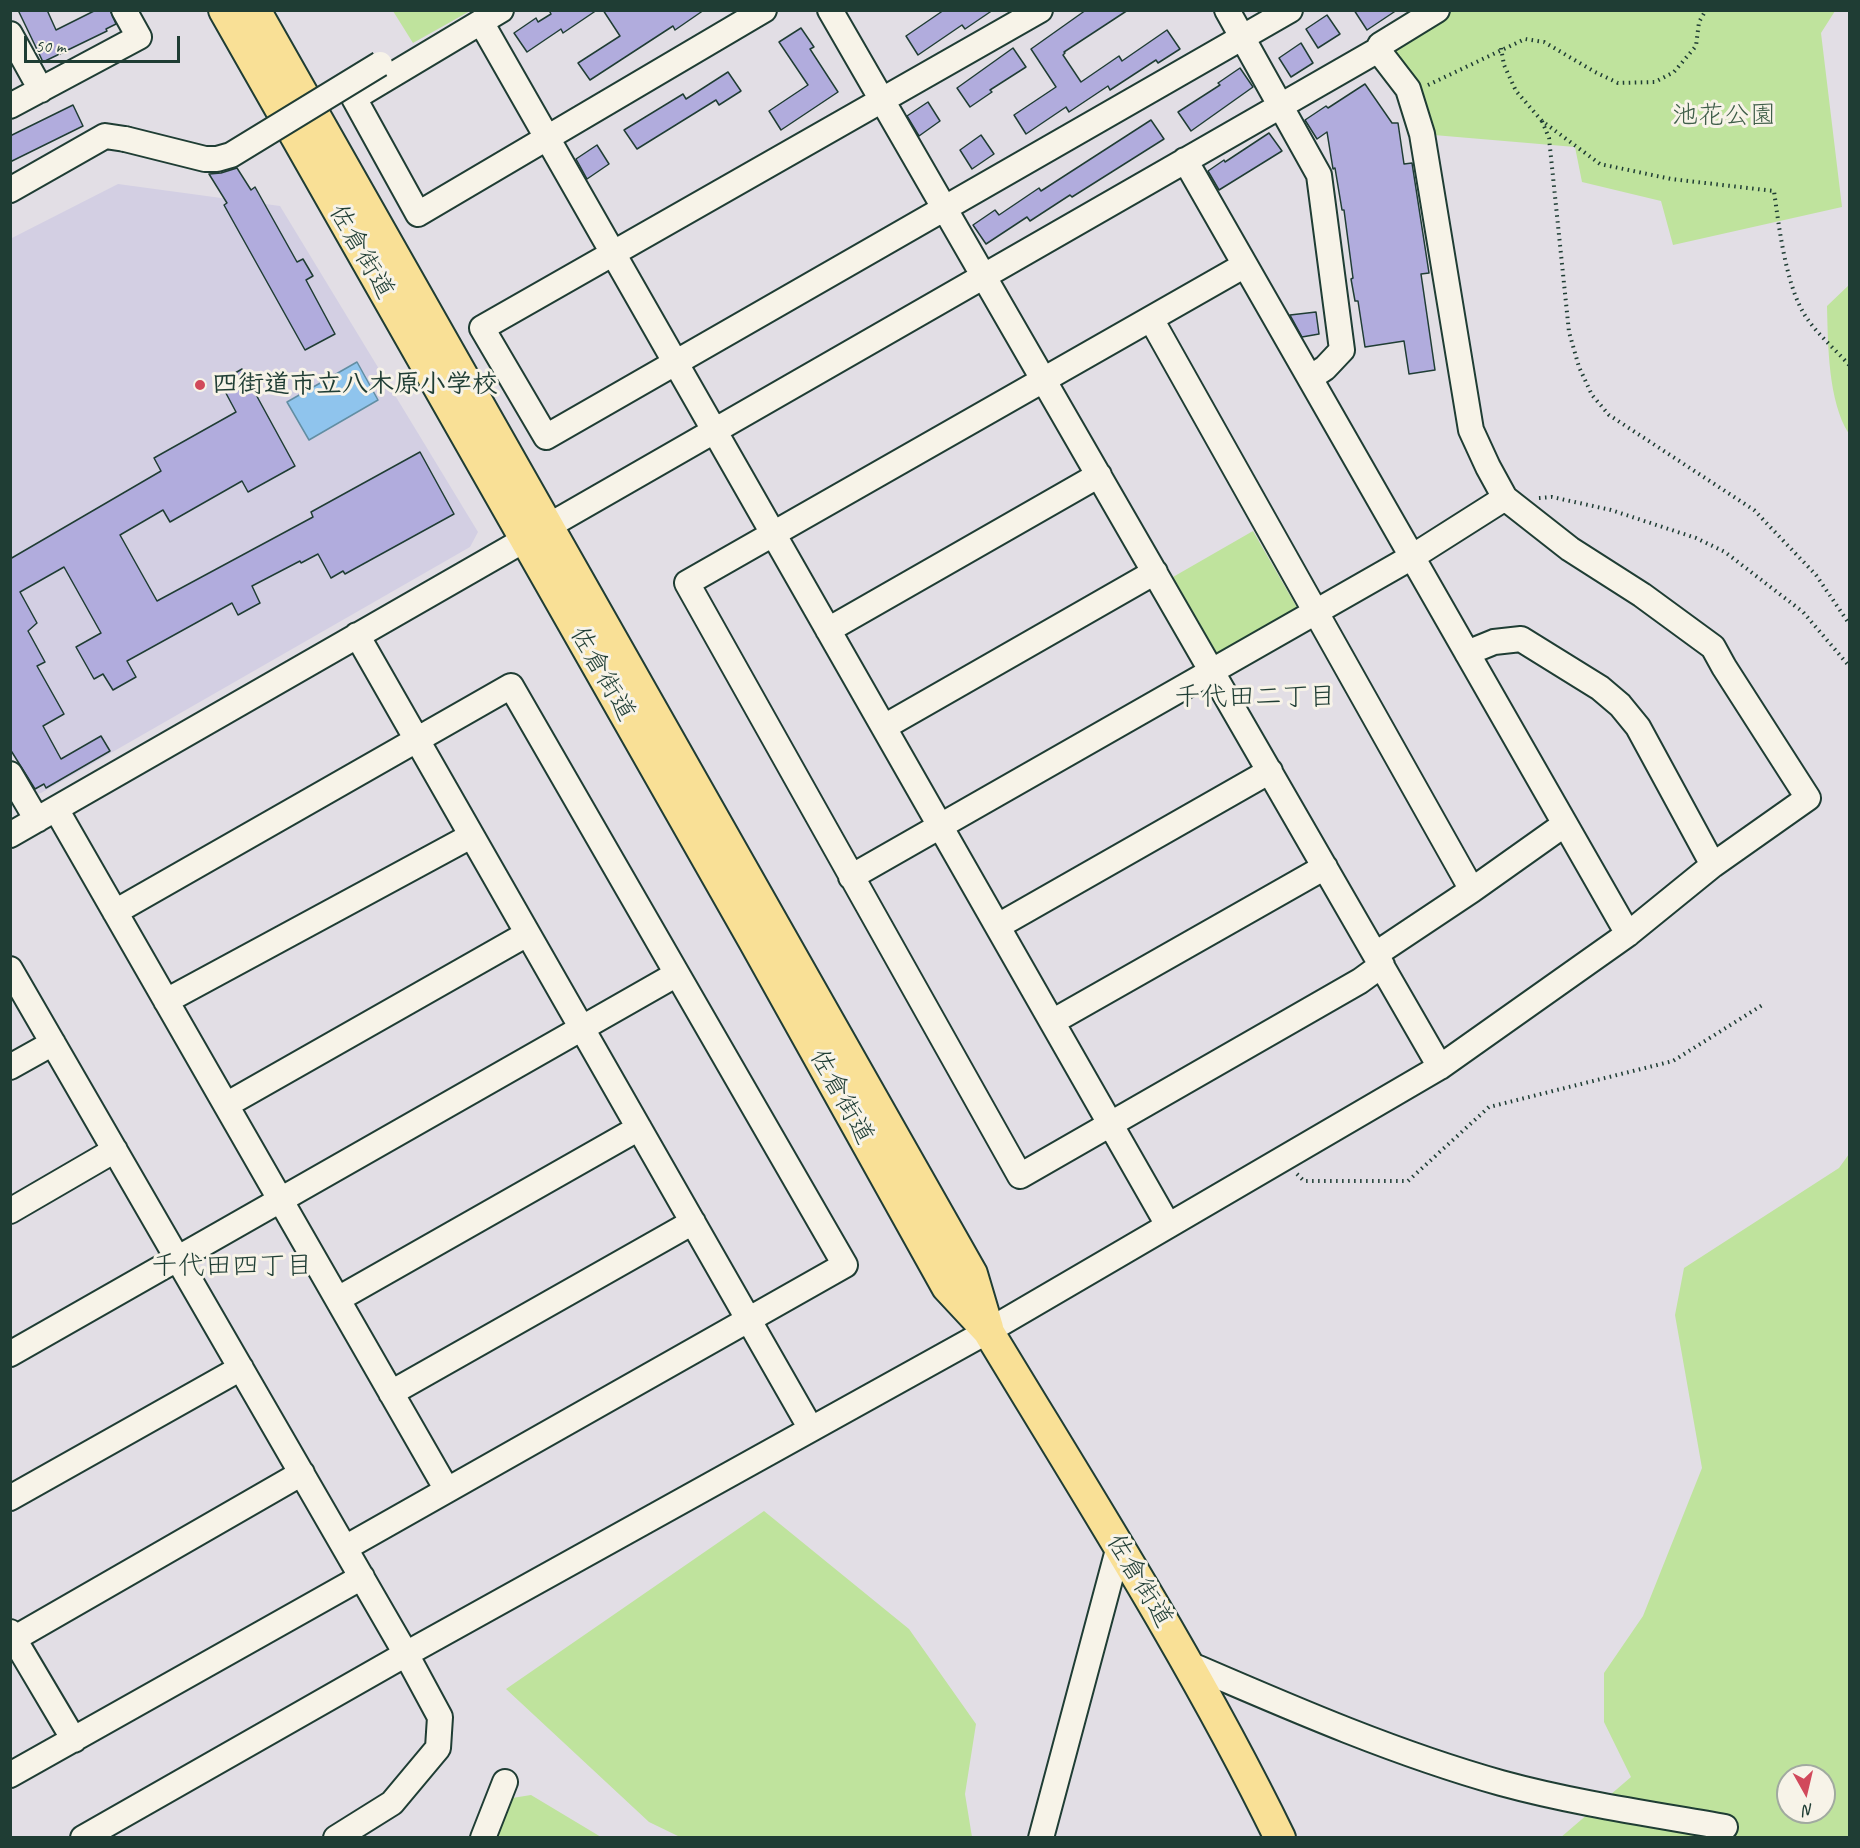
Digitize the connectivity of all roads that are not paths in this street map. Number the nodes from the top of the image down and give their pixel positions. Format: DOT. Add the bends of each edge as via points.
graph roads {
  1 [pos="124,10"];
  2 [pos="224,10"];
  3 [pos="255,10"];
  4 [pos="764,10"];
  5 [pos="830,10"];
  6 [pos="1040,10"];
  7 [pos="1227,10"];
  8 [pos="1290,10"];
  9 [pos="1437,10"];
  10 [pos="491,16"];
  11 [pos="10,34"];
  12 [pos="1242,38"];
  13 [pos="1378,50"];
  14 [pos="408,65"];
  15 [pos="41,90"];
  16 [pos="882,100"];
  17 [pos="1281,105"];
  18 [pos="10,106"];
  19 [pos="548,138"];
  20 [pos="1185,160"];
  21 [pos="10,190"];
  22 [pos="945,208"];
  23 [pos="613,253"];
  24 [pos="1245,265"];
  25 [pos="984,276"];
  26 [pos="1151,319"];
  27 [pos="676,363"];
  28 [pos="1310,378"];
  29 [pos="1044,380"];
  30 [pos="714,430"];
  31 [pos="1099,475"];
  32 [pos="1505,498"];
  33 [pos="536,532"];
  34 [pos="774,534"];
  35 [pos="1412,557"];
  36 [pos="1155,572"];
  37 [pos="1316,612"];
  38 [pos="828,630"];
  39 [pos="357,635"];
  40 [pos="1467,653"];
  41 [pos="1212,671"];
  42 [pos="884,727"];
  43 [pos="416,740"];
  44 [pos="1270,771"];
  45 [pos="10,774"];
  46 [pos="47,815"];
  47 [pos="1565,824"];
  48 [pos="940,826"];
  49 [pos="10,835"];
  50 [pos="471,836"];
  51 [pos="1713,866"];
  52 [pos="1325,867"];
  53 [pos="851,877"];
  54 [pos="1472,890"];
  55 [pos="115,912"];
  56 [pos="998,926"];
  57 [pos="527,934"];
  58 [pos="1628,934"];
  59 [pos="1379,959"];
  60 [pos="10,969"];
  61 [pos="677,974"];
  62 [pos="166,1001"];
  63 [pos="1052,1022"];
  64 [pos="582,1028"];
  65 [pos="53,1043"];
  66 [pos="10,1067"];
  67 [pos="1440,1067"];
  68 [pos="226,1105"];
  69 [pos="1111,1125"];
  70 [pos="639,1128"];
  71 [pos="115,1150"];
  72 [pos="280,1199"];
  73 [pos="10,1211"];
  74 [pos="693,1222"];
  75 [pos="1168,1225"];
  76 [pos="177,1258"];
  77 [pos="338,1299"];
  78 [pos="749,1319"];
  79 [pos="988,1331"];
  80 [pos="10,1354"];
  81 [pos="241,1368"];
  82 [pos="391,1393"];
  83 [pos="811,1428"];
  84 [pos="302,1473"];
  85 [pos="447,1490"];
  86 [pos="10,1498"];
  87 [pos="1119,1546"];
  88 [pos="345,1548"];
  89 [pos="362,1577"];
  90 [pos="12,1637"];
  91 [pos="406,1654"];
  92 [pos="1190,1665"];
  93 [pos="74,1740"];
  94 [pos="10,1775"];
  95 [pos="505,1782"];
  96 [pos="1725,1827"];
  97 [pos="83,1838"];
  98 [pos="336,1838"];
  99 [pos="483,1838"];
  100 [pos="1041,1838"];
  101 [pos="1280,1838"];
  1 -- 15 [label="street" via="139,37"];
  2 -- 33 [label="main road, 佐倉街道"];
  3 -- 33 [label="main road, 佐倉街道"];
  4 -- 19 [label="street"];
  5 -- 16 [label="street"];
  6 -- 16 [label="street"];
  7 -- 12 [label="street"];
  8 -- 12 [label="street"];
  9 -- 13 [label="street" via="1380,45"];
  10 -- 14 [label="street"];
  10 -- 19 [label="street"];
  11 -- 15 [label="street"];
  12 -- 17 [label="street"];
  12 -- 22 [label="street"];
  13 -- 17 [label="street"];
  13 -- 32 [label="street" via="1408,89 1422,134 1471,430"];
  14 -- 19 [label="street" via="354,98 418,214"];
  14 -- 21 [label="street, bridge" via="398,53 231,155 205,159 105,136"];
  15 -- 18 [label="street"];
  16 -- 22 [label="street"];
  16 -- 23 [label="street"];
  17 -- 20 [label="street"];
  17 -- 28 [label="street" via="1319,175 1342,350"];
  19 -- 23 [label="street"];
  20 -- 24 [label="street"];
  20 -- 25 [label="street"];
  22 -- 25 [label="street"];
  22 -- 27 [label="street"];
  23 -- 27 [label="street"];
  23 -- 27 [label="street" via="482,328 546,437"];
  24 -- 26 [label="street"];
  24 -- 28 [label="street"];
  25 -- 29 [label="street"];
  25 -- 30 [label="street"];
  26 -- 29 [label="street"];
  26 -- 37 [label="street"];
  27 -- 30 [label="street"];
  28 -- 35 [label="street"];
  29 -- 31 [label="street"];
  29 -- 34 [label="street"];
  30 -- 33 [label="street"];
  30 -- 34 [label="street"];
  31 -- 36 [label="street"];
  31 -- 38 [label="street"];
  32 -- 35 [label="street"];
  32 -- 51 [label="street" via="1570,549 1713,647 1808,798"];
  33 -- 39 [label="street"];
  33 -- 79 [label="main road, 佐倉街道" via="972,1274"];
  34 -- 38 [label="street"];
  34 -- 53 [label="street" via="687,583"];
  35 -- 37 [label="street"];
  35 -- 40 [label="street"];
  36 -- 41 [label="street"];
  36 -- 42 [label="street"];
  37 -- 41 [label="street"];
  37 -- 54 [label="street"];
  38 -- 42 [label="street"];
  39 -- 43 [label="street"];
  39 -- 46 [label="street"];
  40 -- 47 [label="street"];
  40 -- 51 [label="street" via="1494,642 1521,639 1600,688 1620,705 1638,727"];
  41 -- 44 [label="street"];
  41 -- 48 [label="street"];
  42 -- 48 [label="street"];
  43 -- 50 [label="street"];
  43 -- 55 [label="street"];
  43 -- 61 [label="street" via="510,686"];
  44 -- 52 [label="street"];
  44 -- 56 [label="street"];
  45 -- 46 [label="street"];
  46 -- 49 [label="street"];
  46 -- 55 [label="street"];
  47 -- 54 [label="street"];
  47 -- 58 [label="street"];
  48 -- 53 [label="street"];
  48 -- 56 [label="street"];
  50 -- 57 [label="street"];
  50 -- 62 [label="street"];
  51 -- 58 [label="street"];
  52 -- 59 [label="street"];
  52 -- 63 [label="street"];
  53 -- 69 [label="street" via="1020,1176"];
  54 -- 59 [label="street"];
  55 -- 62 [label="street"];
  56 -- 63 [label="street"];
  57 -- 64 [label="street"];
  57 -- 68 [label="street"];
  58 -- 67 [label="street"];
  59 -- 67 [label="street"];
  59 -- 69 [label="street" via="1360,981"];
  60 -- 65 [label="street"];
  61 -- 64 [label="street"];
  61 -- 78 [label="street" via="845,1265"];
  62 -- 68 [label="street"];
  63 -- 69 [label="street"];
  64 -- 70 [label="street"];
  64 -- 72 [label="street"];
  65 -- 66 [label="street"];
  65 -- 71 [label="street"];
  67 -- 75 [label="street"];
  68 -- 72 [label="street"];
  69 -- 75 [label="street"];
  70 -- 74 [label="street"];
  70 -- 77 [label="street"];
  71 -- 73 [label="street"];
  71 -- 76 [label="street"];
  72 -- 76 [label="street"];
  72 -- 77 [label="street"];
  74 -- 78 [label="street"];
  74 -- 82 [label="street"];
  75 -- 79 [label="street"];
  76 -- 80 [label="street"];
  76 -- 81 [label="street"];
  77 -- 82 [label="street"];
  78 -- 83 [label="street"];
  78 -- 85 [label="street"];
  79 -- 83 [label="street"];
  79 -- 87 [label="main road, 佐倉街道"];
  81 -- 84 [label="street"];
  81 -- 86 [label="street"];
  82 -- 85 [label="street"];
  83 -- 91 [label="street"];
  84 -- 88 [label="street"];
  84 -- 90 [label="street"];
  85 -- 88 [label="street"];
  87 -- 92 [label="main road, 佐倉街道"];
  87 -- 100 [label="street"];
  88 -- 89 [label="street"];
  89 -- 91 [label="street"];
  89 -- 93 [label="street"];
  90 -- 93 [label="street"];
  91 -- 97 [label="street"];
  91 -- 98 [label="street" via="440,1717 438,1748 392,1803"];
  92 -- 96 [label="street" via="1323,1722 1502,1784"];
  92 -- 101 [label="main road, 佐倉街道"];
  93 -- 94 [label="street"];
  95 -- 99 [label="street"];
}
